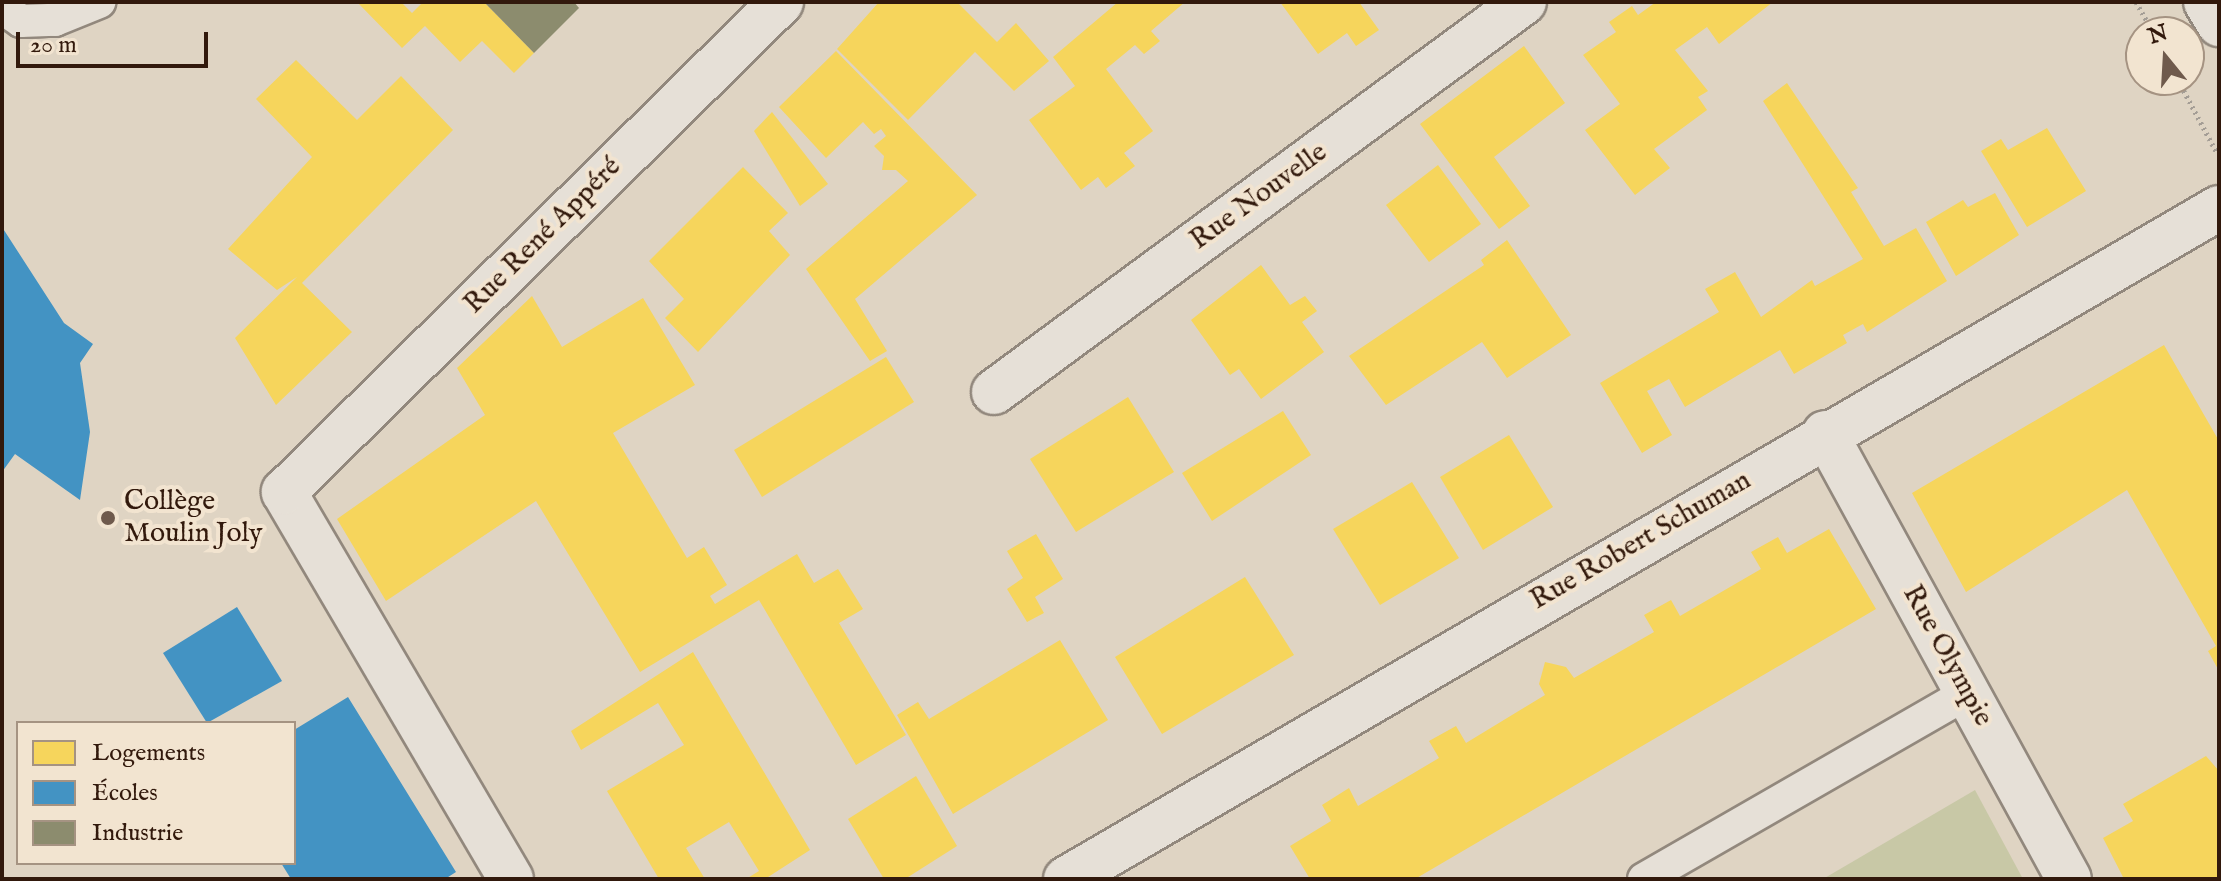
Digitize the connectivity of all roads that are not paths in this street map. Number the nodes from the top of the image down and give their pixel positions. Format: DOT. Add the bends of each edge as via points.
graph roads {
  1 [pos="99,2"];
  2 [pos="781,2"];
  3 [pos="1524,2"];
  4 [pos="2206,2"];
  5 [pos="2,8"];
  6 [pos="2219,24"];
  7 [pos="2219,208"];
  8 [pos="994,392"];
  9 [pos="1825,433"];
  10 [pos="1967,693"];
  11 [pos="1085,875"];
  12 [pos="511,879"];
  13 [pos="1644,879"];
  14 [pos="2069,879"];
  1 -- 5 [label="lane" via="55,20 21,21"];
  2 -- 12 [label="street, Rue René Appéré" via="284,492"];
  3 -- 8 [label="street, Rue Nouvelle"];
  4 -- 6 [label="street"];
  7 -- 9 [label="street, Rue Robert Schuman"];
  9 -- 10 [label="street, Rue Olympie"];
  9 -- 11 [label="street, Rue Robert Schuman"];
  10 -- 13 [label="lane"];
  10 -- 14 [label="street, Rue Olympie"];
}
